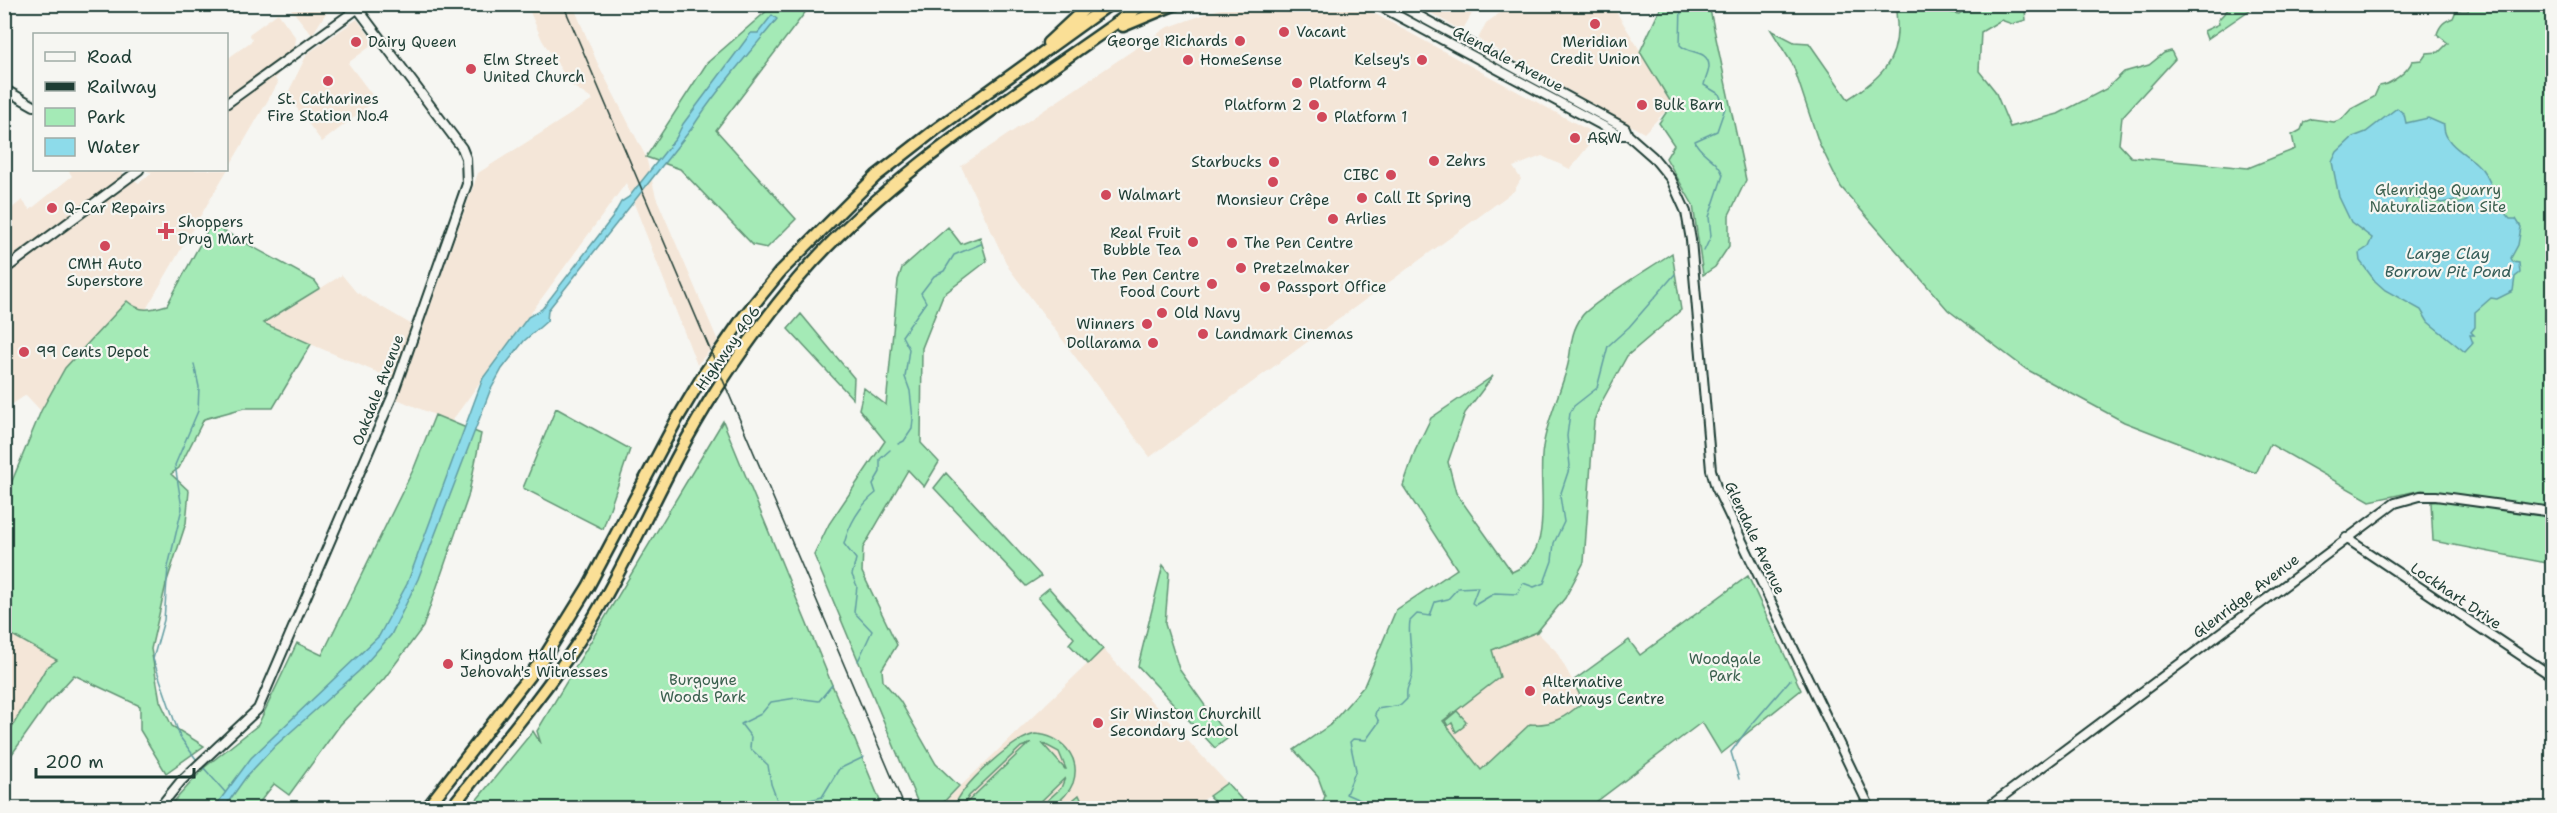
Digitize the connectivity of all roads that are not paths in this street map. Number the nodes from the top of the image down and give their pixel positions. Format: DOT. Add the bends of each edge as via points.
graph roads {
  1 [pos="1090,4"];
  2 [pos="1110,4"];
  3 [pos="1143,4"];
  4 [pos="1176,4"];
  5 [pos="1376,4"];
  6 [pos="1397,4"];
  7 [pos="361,7"];
  8 [pos="1465,41"];
  9 [pos="1458,49"];
  10 [pos="1029,63"];
  11 [pos="1044,75"];
  12 [pos="4,89"];
  13 [pos="228,104"];
  14 [pos="33,105"];
  15 [pos="1628,135"];
  16 [pos="135,171"];
  17 [pos="4,270"];
  18 [pos="2553,512"];
  19 [pos="2346,538"];
  20 [pos="2553,676"];
  21 [pos="159,808"];
  22 [pos="427,808"];
  23 [pos="451,808"];
  24 [pos="1870,808"];
  25 [pos="1987,808"];
  1 -- 10 [label="highway"];
  2 -- 10 [label="highway, Highway 406"];
  3 -- 11 [label="highway, Highway 406"];
  4 -- 11 [label="highway" via="1130,21"];
  5 -- 9 [label="main road, Glendale Avenue"];
  6 -- 8 [label="main road, Glendale Avenue"];
  7 -- 13 [label="main road"];
  7 -- 21 [label="main road, Oakdale Avenue" via="462,148 467,184 392,397 258,709 189,773"];
  8 -- 9 [label="main road"];
  8 -- 15 [label="main road, Glendale Avenue" via="1590,107 1625,128"];
  9 -- 15 [label="main road, Glendale Avenue" via="1620,135"];
  10 -- 22 [label="highway, Highway 406" via="876,176 780,272 742,320 676,420 588,587 547,653"];
  11 -- 23 [label="highway, Highway 406" via="925,161 825,249 758,329 706,406 579,640"];
  12 -- 14 [label="main road"];
  15 -- 24 [label="main road, Glendale Avenue" via="1671,179 1686,212 1711,470 1716,487"];
  16 -- 17 [label="main road"];
  18 -- 19 [label="main road, Glenridge Avenue" via="2420,496 2396,503"];
  19 -- 20 [label="main road, Lockhart Drive"];
  19 -- 25 [label="main road, Glenridge Avenue"];
}
